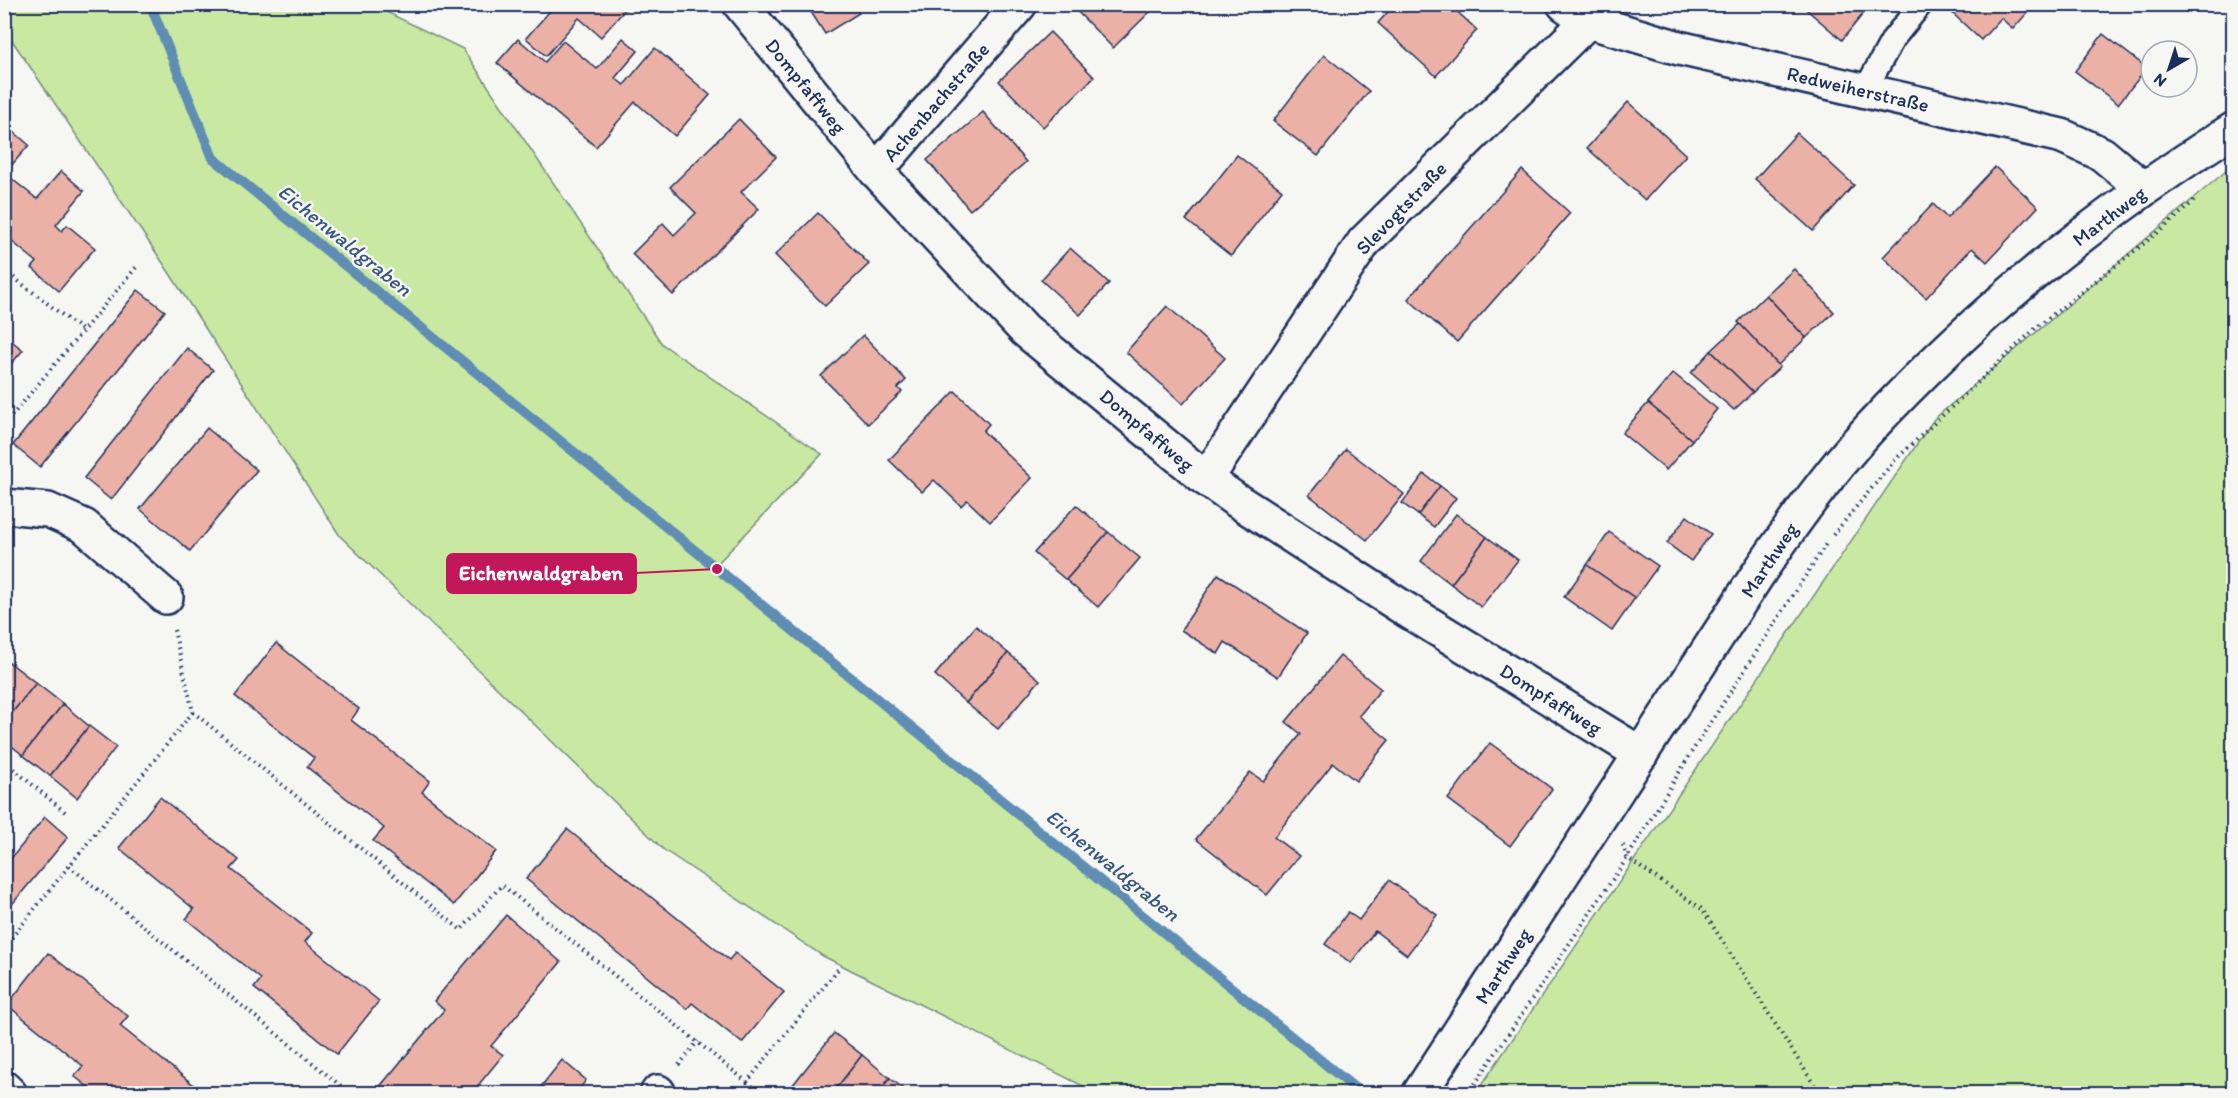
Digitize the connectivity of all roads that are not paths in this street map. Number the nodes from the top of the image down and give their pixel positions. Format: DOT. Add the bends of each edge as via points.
graph roads {
  1 [pos="740,4"];
  2 [pos="1020,4"];
  3 [pos="1921,4"];
  4 [pos="1576,13"];
  5 [pos="1865,90"];
  6 [pos="2234,129"];
  7 [pos="876,171"];
  8 [pos="2144,189"];
  9 [pos="1206,479"];
  10 [pos="4,506"];
  11 [pos="166,597"];
  12 [pos="1641,754"];
  13 [pos="4,1088"];
  14 [pos="10,1094"];
  15 [pos="1419,1094"];
  1 -- 7 [label="street, Dompfaffweg"];
  2 -- 7 [label="street, Achenbachstraße"];
  3 -- 5 [label="lane" via="1893,39"];
  4 -- 5 [label="street, Redweiherstraße" via="1679,48"];
  4 -- 9 [label="street, Slevogtstraße" via="1364,242"];
  5 -- 8 [label="street, Redweiherstraße" via="2062,136 2102,154"];
  6 -- 8 [label="street, Marthweg"];
  7 -- 9 [label="street, Dompfaffweg" via="1025,330"];
  8 -- 12 [label="street, Marthweg" via="2004,299 1869,430 1781,540"];
  9 -- 12 [label="street, Dompfaffweg" via="1405,609"];
  10 -- 11 [label="street" via="48,510 84,526"];
  12 -- 15 [label="street, Marthweg"];
  13 -- 14 [label="street"];
}
